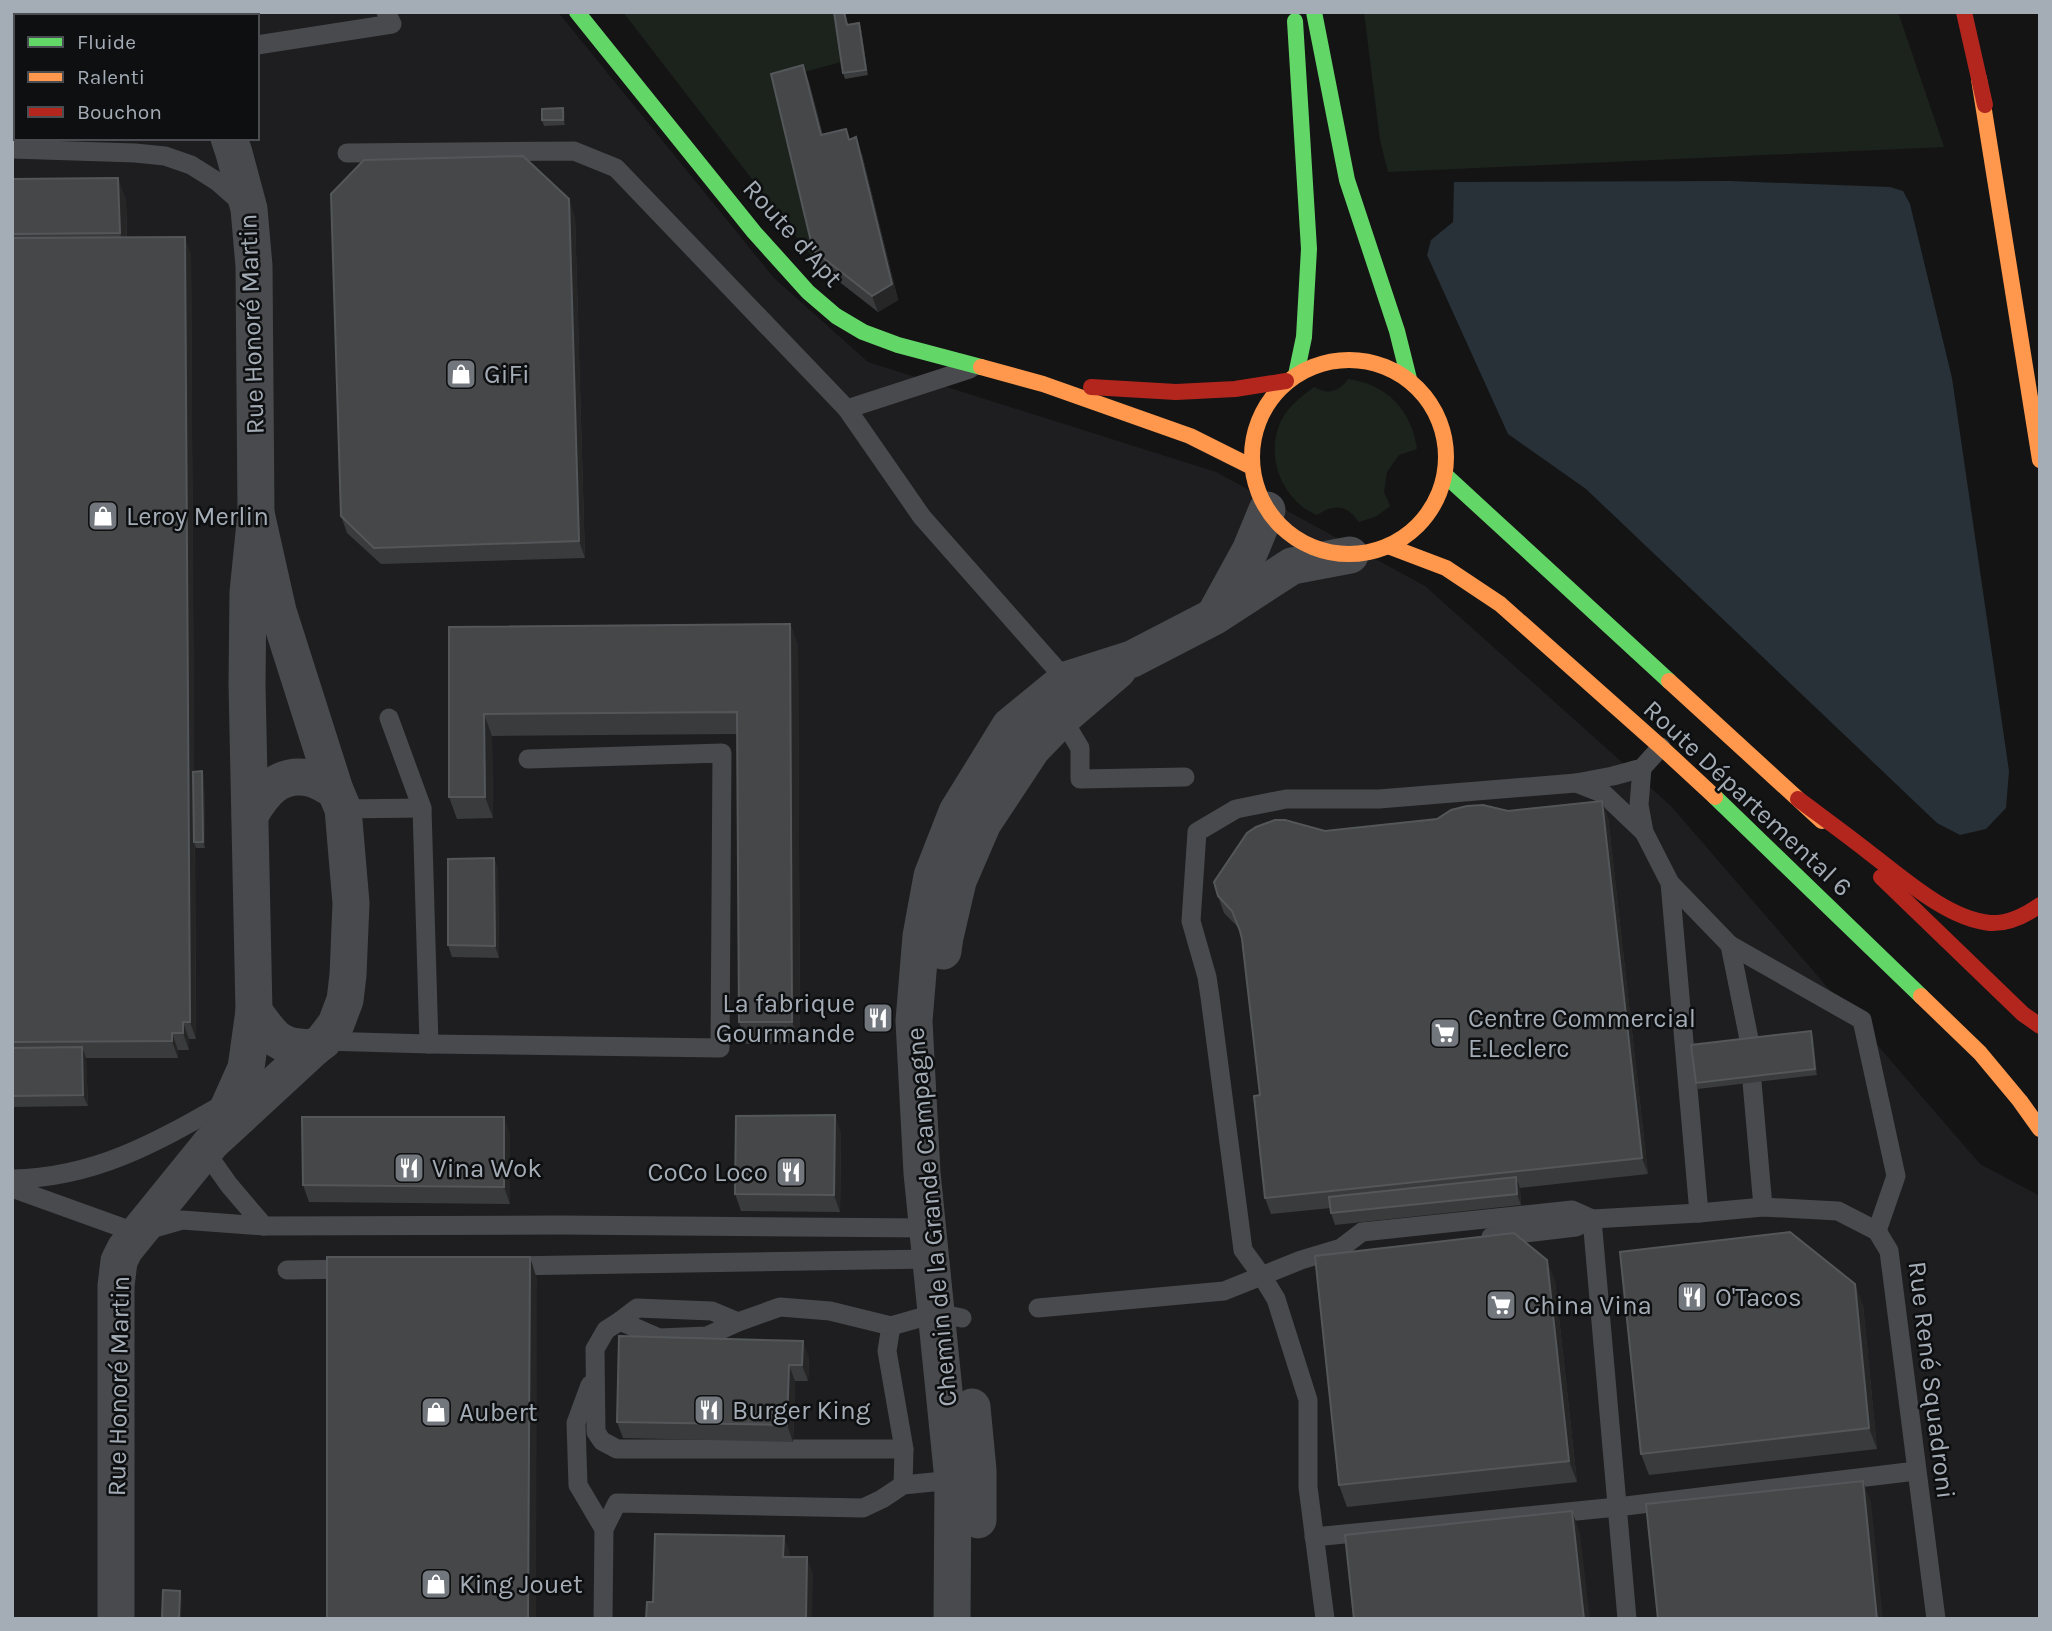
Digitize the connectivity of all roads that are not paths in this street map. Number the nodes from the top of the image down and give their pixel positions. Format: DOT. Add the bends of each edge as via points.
graph roads {
  1 [pos="386,12"];
  2 [pos="577,12"];
  3 [pos="1295,12"];
  4 [pos="1314,12"];
  5 [pos="1964,12"];
  6 [pos="259,45"];
  7 [pos="1979,79"];
  8 [pos="230,140"];
  9 [pos="12,149"];
  10 [pos="347,153"];
  11 [pos="249,209"];
  12 [pos="2031,303"];
  13 [pos="978,367"];
  14 [pos="1291,378"];
  15 [pos="1409,379"];
  16 [pos="1043,384"];
  17 [pos="848,409"];
  18 [pos="2040,460"];
  19 [pos="1252,467"];
  20 [pos="1445,475"];
  21 [pos="1267,510"];
  22 [pos="256,513"];
  23 [pos="1388,546"];
  24 [pos="1350,555"];
  25 [pos="1215,616"];
  26 [pos="1132,659"];
  27 [pos="1066,680"];
  28 [pos="389,718"];
  29 [pos="1062,718"];
  30 [pos="1661,747"];
  31 [pos="528,759"];
  32 [pos="1642,768"];
  33 [pos="1185,777"];
  34 [pos="1576,783"];
  35 [pos="339,799"];
  36 [pos="1798,799"];
  37 [pos="422,807"];
  38 [pos="250,816"];
  39 [pos="1644,832"];
  40 [pos="1670,883"];
  41 [pos="2040,905"];
  42 [pos="1730,945"];
  43 [pos="254,1011"];
  44 [pos="2040,1026"];
  45 [pos="319,1044"];
  46 [pos="429,1044"];
  47 [pos="1749,1044"];
  48 [pos="1752,1082"];
  49 [pos="233,1098"];
  50 [pos="2040,1129"];
  51 [pos="208,1147"];
  52 [pos="12,1180"];
  53 [pos="12,1188"];
  54 [pos="1763,1207"];
  55 [pos="1699,1213"];
  56 [pos="1592,1219"];
  57 [pos="264,1226"];
  58 [pos="1877,1231"];
  59 [pos="1469,1240"];
  60 [pos="930,1243"];
  61 [pos="1340,1248"];
  62 [pos="117,1251"];
  63 [pos="1362,1252"];
  64 [pos="492,1266"];
  65 [pos="369,1269"];
  66 [pos="287,1270"];
  67 [pos="1262,1276"];
  68 [pos="1038,1308"];
  69 [pos="949,1316"];
  70 [pos="620,1321"];
  71 [pos="738,1322"];
  72 [pos="891,1326"];
  73 [pos="594,1374"];
  74 [pos="904,1449"];
  75 [pos="1916,1471"];
  76 [pos="953,1480"];
  77 [pos="903,1485"];
  78 [pos="1618,1507"];
  79 [pos="604,1529"];
  80 [pos="1314,1537"];
  81 [pos="116,1619"];
  82 [pos="603,1619"];
  83 [pos="953,1619"];
  84 [pos="978,1619"];
  85 [pos="1325,1619"];
  86 [pos="1627,1619"];
  87 [pos="1936,1619"];
  1 -- 6 [label="lane" via="392,24"];
  2 -- 13 [label="main road, Route d'Apt" via="808,292 863,332"];
  3 -- 14 [label="main road" via="1309,249 1304,337"];
  4 -- 15 [label="main road" via="1347,180"];
  5 -- 7 [label="main road"];
  7 -- 12 [label="main road"];
  7 -- 18 [label="main road"];
  8 -- 11 [label="street, Rue Honoré Martin"];
  9 -- 11 [label="lane" via="165,156 209,176"];
  10 -- 17 [label="lane" via="574,151 616,168"];
  11 -- 22 [label="street, Rue Honoré Martin" via="254,266"];
  13 -- 16 [label="main road, Route d'Apt"];
  13 -- 17 [label="lane"];
  14 -- 15 [label="main road" via="1323,362 1353,358 1382,364"];
  14 -- 16 [label="main road, Route d'Apt" via="1235,389 1176,392"];
  14 -- 19 [label="main road" via="1266,406 1254,435"];
  15 -- 20 [label="main road" via="1428,398 1441,422"];
  16 -- 19 [label="main road, Route d'Apt" via="1190,436"];
  17 -- 27 [label="lane" via="922,517"];
  19 -- 21 [label="main road"];
  20 -- 23 [label="main road" via="1435,504 1422,521"];
  20 -- 36 [label="main road, Route Départemental 6"];
  21 -- 24 [label="main road" via="1289,534 1318,549"];
  21 -- 25 [label="street"];
  22 -- 35 [label="street, Rue Honoré Martin" via="278,611"];
  22 -- 38 [label="street, Rue Honoré Martin" via="248,592"];
  23 -- 24 [label="main road"];
  23 -- 30 [label="main road, Route Départemental 6" via="1446,568 1500,604"];
  24 -- 25 [label="street, Chemin de la Grande Campagne" via="1292,566"];
  25 -- 26 [label="street, Chemin de la Grande Campagne"];
  26 -- 27 [label="street, Chemin de la Grande Campagne"];
  26 -- 29 [label="street, Chemin de la Grande Campagne"];
  27 -- 60 [label="street, Chemin de la Grande Campagne" via="1010,726 957,812 932,876 921,936 914,1021"];
  28 -- 37 [label="lane"];
  29 -- 33 [label="lane" via="1080,748 1080,779"];
  29 -- 69 [label="street, Chemin de la Grande Campagne" via="1032,749 983,823 958,881 945,937 937,1018"];
  30 -- 32 [label="lane"];
  30 -- 50 [label="main road, Route Départemental 6" via="1980,1053"];
  31 -- 46 [label="lane" via="722,752 720,1048"];
  32 -- 34 [label="lane"];
  32 -- 39 [label="lane" via="1639,805"];
  34 -- 39 [label="lane" via="1604,794"];
  34 -- 67 [label="lane" via="1379,799 1286,799 1236,809 1197,832 1191,921 1206,977 1243,1250"];
  35 -- 37 [label="lane"];
  35 -- 38 [label="street" via="309,778 290,778 262,794"];
  35 -- 45 [label="street, Rue Honoré Martin" via="351,903 348,975 336,1024"];
  36 -- 41 [label="main road" via="1927,895 1966,917 1990,923 2011,921"];
  36 -- 44 [label="main road, Route Départemental 6"];
  37 -- 46 [label="lane"];
  38 -- 43 [label="street, Rue Honoré Martin"];
  39 -- 40 [label="lane"];
  40 -- 42 [label="lane"];
  40 -- 55 [label="lane"];
  42 -- 47 [label="lane"];
  42 -- 58 [label="lane" via="1862,1020 1896,1177"];
  43 -- 45 [label="street" via="271,1036 285,1044 299,1048"];
  43 -- 49 [label="street, Rue Honoré Martin" via="246,1068"];
  45 -- 46 [label="lane"];
  45 -- 51 [label="street, Rue Honoré Martin"];
  48 -- 54 [label="lane"];
  49 -- 51 [label="street, Rue Honoré Martin"];
  49 -- 52 [label="lane" via="120,1158 61,1176"];
  51 -- 57 [label="lane" via="229,1185"];
  51 -- 62 [label="street, Rue Honoré Martin"];
  53 -- 62 [label="lane"];
  54 -- 55 [label="lane"];
  54 -- 58 [label="lane" via="1838,1211"];
  55 -- 56 [label="lane"];
  56 -- 59 [label="lane" via="1576,1227"];
  56 -- 61 [label="lane" via="1572,1210 1362,1232"];
  56 -- 78 [label="lane"];
  57 -- 60 [label="lane" via="560,1225"];
  57 -- 62 [label="lane" via="182,1220"];
  58 -- 75 [label="lane, Rue René Squadroni" via="1889,1251"];
  60 -- 64 [label="lane"];
  60 -- 69 [label="street, Chemin de la Grande Campagne"];
  61 -- 63 [label="lane"];
  61 -- 67 [label="lane"];
  62 -- 81 [label="street, Rue Honoré Martin"];
  65 -- 66 [label="lane"];
  67 -- 68 [label="lane" via="1224,1291"];
  67 -- 80 [label="lane" via="1276,1299 1308,1400 1308,1487"];
  69 -- 72 [label="lane"];
  69 -- 76 [label="street, Chemin de la Grande Campagne"];
  69 -- 84 [label="street, Chemin de la Grande Campagne" via="978,1470"];
  70 -- 71 [label="lane" via="659,1338 707,1336"];
  70 -- 71 [label="lane" via="637,1308 712,1311"];
  70 -- 73 [label="lane" via="606,1330 594,1349"];
  71 -- 72 [label="lane" via="780,1307 830,1311"];
  72 -- 74 [label="lane" via="887,1351"];
  73 -- 74 [label="lane" via="596,1432 602,1441 617,1448"];
  73 -- 79 [label="lane" via="576,1423 578,1485"];
  74 -- 77 [label="lane"];
  75 -- 78 [label="lane"];
  75 -- 87 [label="lane, Rue René Squadroni"];
  76 -- 77 [label="lane"];
  76 -- 83 [label="street, Chemin de la Grande Campagne"];
  77 -- 79 [label="lane" via="863,1508 617,1503"];
  78 -- 80 [label="lane"];
  78 -- 86 [label="lane"];
  79 -- 82 [label="lane"];
  80 -- 85 [label="lane"];
}
